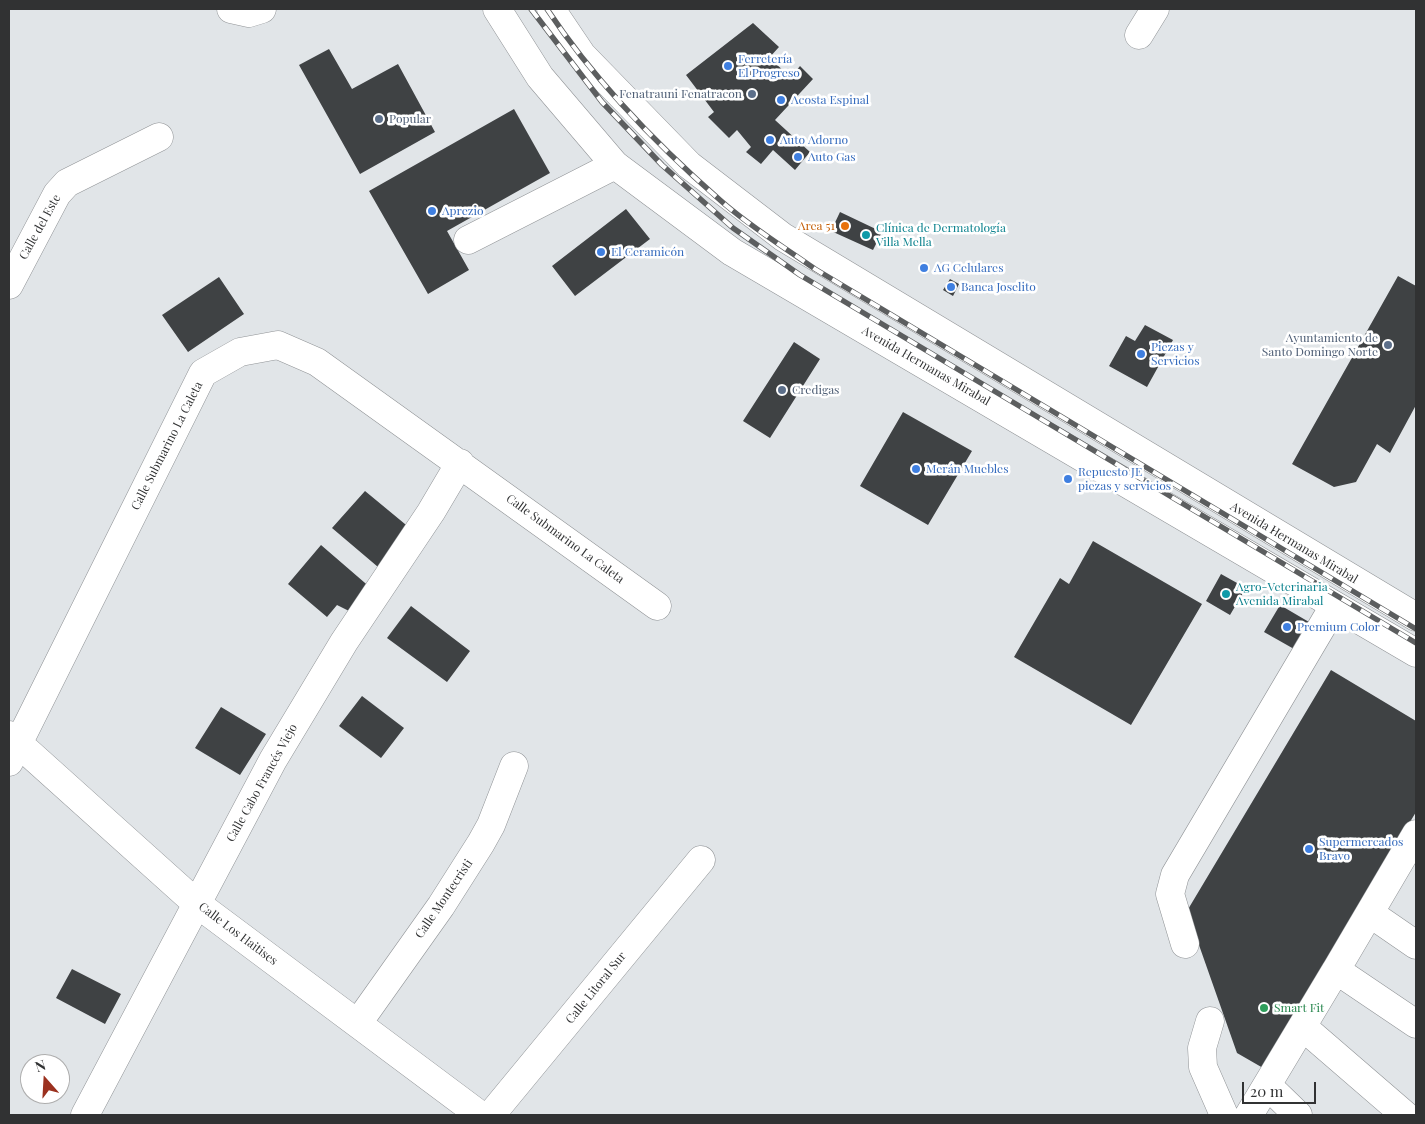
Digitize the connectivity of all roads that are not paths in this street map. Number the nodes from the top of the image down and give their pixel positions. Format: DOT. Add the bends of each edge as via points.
graph roads {
  1 [pos="230,9"];
  2 [pos="262,9"];
  3 [pos="497,9"];
  4 [pos="551,9"];
  5 [pos="1155,9"];
  6 [pos="1140,35"];
  7 [pos="159,137"];
  8 [pos="615,164"];
  9 [pos="468,240"];
  10 [pos="9,285"];
  11 [pos="460,463"];
  12 [pos="657,606"];
  13 [pos="1334,606"];
  14 [pos="1416,617"];
  15 [pos="1416,653"];
  16 [pos="12,746"];
  17 [pos="514,766"];
  18 [pos="1416,834"];
  19 [pos="701,860"];
  20 [pos="196,903"];
  21 [pos="1371,914"];
  22 [pos="1185,944"];
  23 [pos="1416,945"];
  24 [pos="1336,970"];
  25 [pos="1210,1021"];
  26 [pos="358,1024"];
  27 [pos="1416,1024"];
  28 [pos="1303,1027"];
  29 [pos="1268,1086"];
  30 [pos="86,1115"];
  31 [pos="480,1115"];
  32 [pos="491,1115"];
  33 [pos="1224,1115"];
  34 [pos="1249,1115"];
  35 [pos="1298,1115"];
  36 [pos="1405,1115"];
  1 -- 2 [label="street" via="249,13"];
  3 -- 8 [label="street, Avenida Hermanas Mirabal" via="540,77"];
  4 -- 14 [label="street, Avenida Hermanas Mirabal" via="582,55 689,165 783,237"];
  5 -- 6 [label="street"];
  7 -- 10 [label="street, Calle del Este" via="67,183 57,194"];
  8 -- 9 [label="street"];
  8 -- 13 [label="street, Avenida Hermanas Mirabal" via="732,252"];
  11 -- 12 [label="street, Calle Submarino La Caleta"];
  11 -- 16 [label="street, Calle Submarino La Caleta" via="317,362 278,345 240,352 203,373"];
  11 -- 20 [label="street, Calle Cabo Francés Viejo" via="278,751"];
  13 -- 15 [label="street, Avenida Hermanas Mirabal"];
  13 -- 22 [label="street" via="1175,875 1170,894"];
  16 -- 20 [label="street, Calle Los Haitises"];
  17 -- 26 [label="street, Calle Montecristi" via="481,843"];
  18 -- 21 [label="street"];
  19 -- 32 [label="street, Calle Litoral Sur"];
  20 -- 26 [label="street, Calle Los Haitises"];
  20 -- 30 [label="street, Calle Cabo Francés Viejo"];
  21 -- 23 [label="street"];
  21 -- 24 [label="street"];
  24 -- 27 [label="street"];
  24 -- 28 [label="street"];
  25 -- 33 [label="street" via="1202,1048 1203,1067"];
  26 -- 31 [label="street, Calle Los Haitises"];
  28 -- 29 [label="street"];
  28 -- 36 [label="street"];
  29 -- 34 [label="street"];
  29 -- 35 [label="street"];
}
